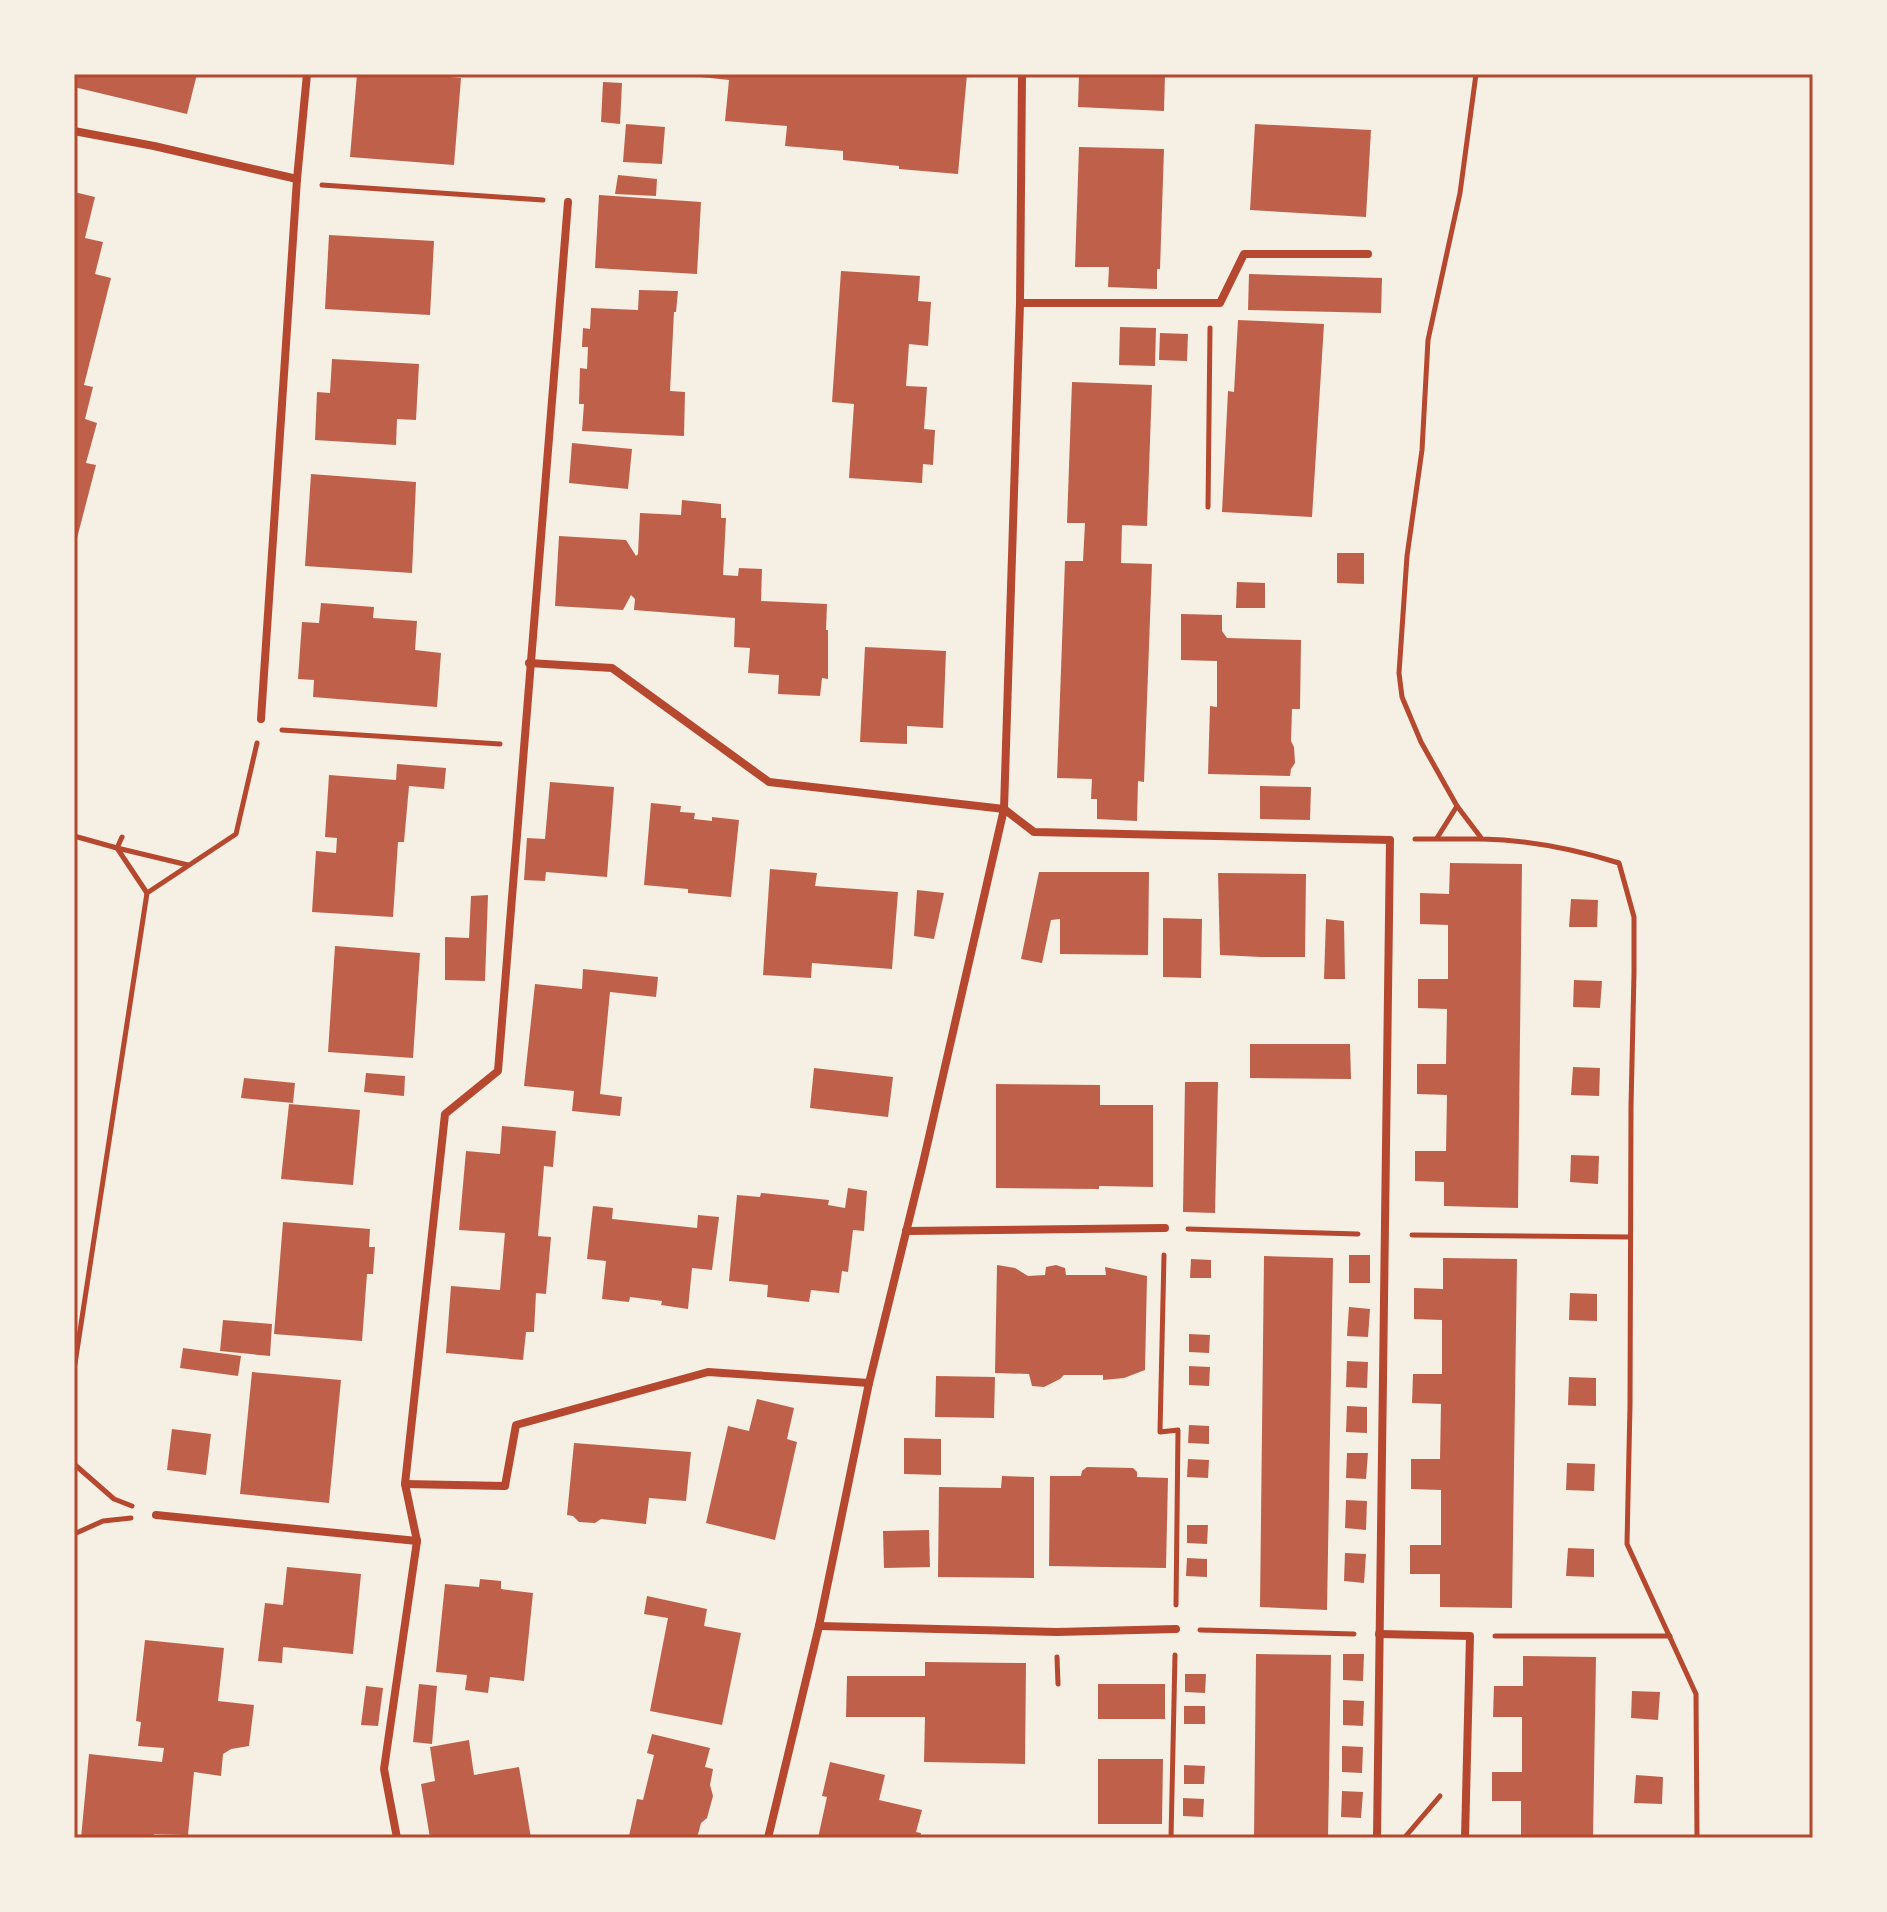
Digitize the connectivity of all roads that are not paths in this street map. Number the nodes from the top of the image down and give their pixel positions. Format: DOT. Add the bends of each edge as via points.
graph roads {
  1 [pos="307,74"];
  2 [pos="1022,74"];
  3 [pos="74,131"];
  4 [pos="297,179"];
  5 [pos="568,202"];
  6 [pos="1368,254"];
  7 [pos="1020,303"];
  8 [pos="529,663"];
  9 [pos="261,724"];
  10 [pos="1004,809"];
  11 [pos="1165,1228"];
  12 [pos="906,1231"];
  13 [pos="869,1383"];
  14 [pos="405,1484"];
  15 [pos="156,1515"];
  16 [pos="417,1541"];
  17 [pos="819,1626"];
  18 [pos="1176,1629"];
  19 [pos="1379,1634"];
  20 [pos="397,1838"];
  21 [pos="768,1838"];
  22 [pos="1377,1838"];
  23 [pos="1465,1838"];
  1 -- 4 [label="street"];
  2 -- 7 [label="street"];
  3 -- 4 [label="street"];
  4 -- 9 [label="street"];
  5 -- 8 [label="street"];
  6 -- 7 [label="street" via="1244,254 1220,303"];
  7 -- 10 [label="street"];
  8 -- 10 [label="street" via="612,668 769,782"];
  8 -- 14 [label="street" via="498,1071 445,1114"];
  10 -- 12 [label="street"];
  10 -- 19 [label="street" via="1034,832 1390,840"];
  11 -- 12 [label="street"];
  12 -- 13 [label="street"];
  13 -- 14 [label="street" via="708,1372 516,1425 505,1486"];
  13 -- 17 [label="street"];
  14 -- 16 [label="street"];
  15 -- 16 [label="street"];
  16 -- 20 [label="street" via="384,1769"];
  17 -- 18 [label="street"];
  17 -- 21 [label="street"];
  19 -- 22 [label="street"];
  19 -- 23 [label="street" via="1470,1636"];
}
